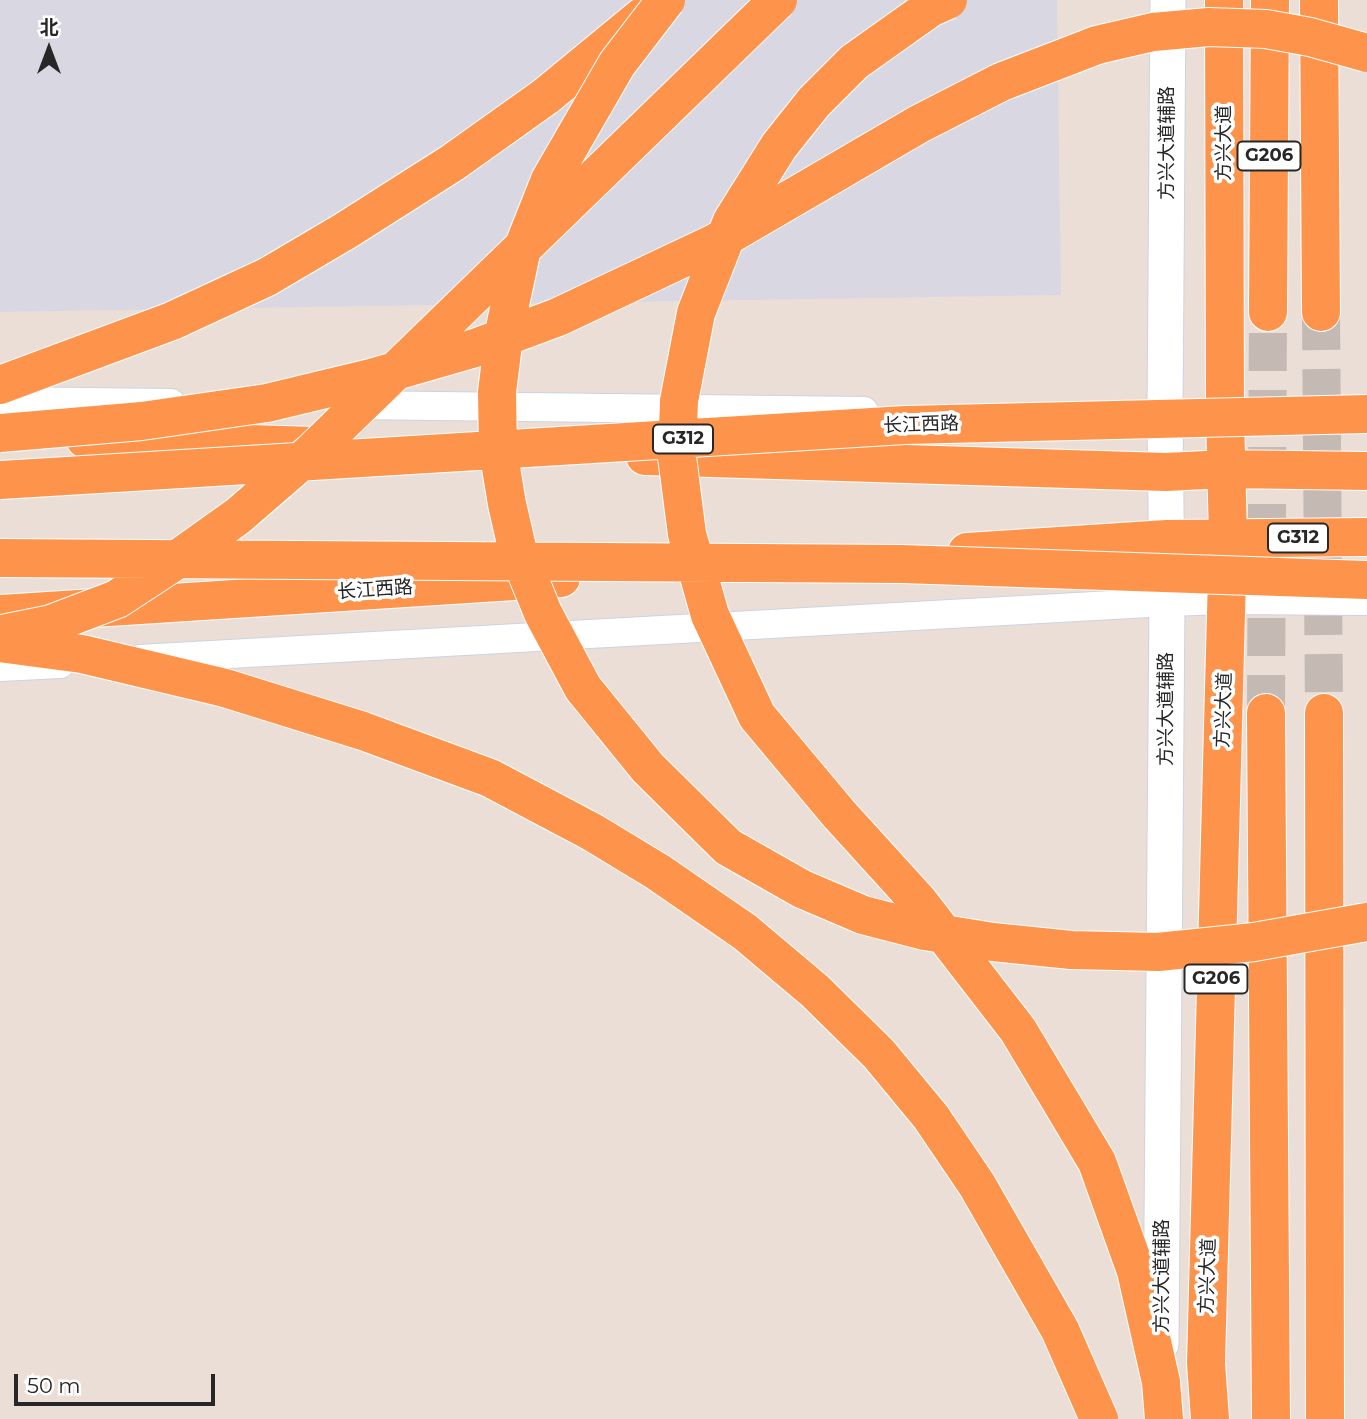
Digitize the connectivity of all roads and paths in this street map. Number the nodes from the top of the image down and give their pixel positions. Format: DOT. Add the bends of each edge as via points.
graph roads {
  1 [pos="664,0"];
  2 [pos="778,0"];
  3 [pos="948,0"];
  4 [pos="1168,0"];
  5 [pos="1224,0"];
  6 [pos="1270,0"];
  7 [pos="1319,0"];
  8 [pos="1367,53"];
  9 [pos="1268,312"];
  10 [pos="1321,312"];
  11 [pos="0,385"];
  12 [pos="0,401"];
  13 [pos="1225,414"];
  14 [pos="1367,414"];
  15 [pos="1165,415"];
  16 [pos="0,435"];
  17 [pos="1225,469"];
  18 [pos="1367,471"];
  19 [pos="1166,472"];
  20 [pos="0,480"];
  21 [pos="1367,537"];
  22 [pos="1228,538"];
  23 [pos="1167,539"];
  24 [pos="0,558"];
  25 [pos="1367,580"];
  26 [pos="1227,600"];
  27 [pos="1367,601"];
  28 [pos="1167,602"];
  29 [pos="0,614"];
  30 [pos="0,634"];
  31 [pos="0,643"];
  32 [pos="0,667"];
  33 [pos="1266,713"];
  34 [pos="1324,713"];
  35 [pos="1367,922"];
  36 [pos="1099,1419"];
  37 [pos="1162,1419"];
  38 [pos="1210,1419"];
  39 [pos="1271,1419"];
  40 [pos="1325,1419"];
  1 -- 11 [label="highway" via="546,96 452,163 267,277 172,321"];
  1 -- 35 [label="highway, bridge" via="617,64 550,180 521,253 503,340 497,392 498,450 515,540 543,612 583,688 648,768 727,847 863,915 993,943 1158,952 1254,943"];
  2 -- 30 [label="highway, bridge" via="312,452 238,516 117,599 51,624"];
  3 -- 37 [label="highway, bridge" via="854,62 814,102 779,146 732,221 696,313 679,401 677,457 687,534 710,615 757,716 919,902 1018,1030 1097,1162 1136,1271 1161,1382"];
  4 -- 15 [label="street, 方兴大道辅路"];
  5 -- 13 [label="highway, 方兴大道"];
  6 -- 9 [label="highway, G206"];
  7 -- 10 [label="highway, G206"];
  8 -- 16 [label="highway, bridge" via="1266,29 1209,27 1153,32 1097,45 1001,82 919,124 715,243 558,317 475,348 267,403"];
  12 -- 15 [label="street"];
  13 -- 14 [label="street"];
  13 -- 15 [label="street"];
  13 -- 17 [label="highway, 方兴大道"];
  14 -- 20 [label="highway, 长江西路 / G312, bridge" via="905,425"];
  15 -- 19 [label="street, 方兴大道辅路"];
  16 -- 19 [label="highway, 长江西路 / G312"];
  17 -- 18 [label="highway, 长江西路 / G312"];
  17 -- 19 [label="highway, 长江西路 / G312"];
  17 -- 22 [label="highway, 方兴大道"];
  19 -- 23 [label="street, 方兴大道辅路"];
  21 -- 22 [label="highway, 长江西路 / G312"];
  22 -- 23 [label="highway, 长江西路 / G312"];
  22 -- 26 [label="highway, 方兴大道 / G206"];
  23 -- 28 [label="street, 方兴大道辅路"];
  23 -- 29 [label="highway, 长江西路 / G312"];
  24 -- 25 [label="highway, 长江西路 / G312, bridge" via="902,564"];
  26 -- 27 [label="street"];
  26 -- 28 [label="street"];
  26 -- 38 [label="highway, 方兴大道 / G206" via="1206,1363"];
  28 -- 32 [label="street"];
  28 -- 37 [label="street, 方兴大道辅路"];
  31 -- 36 [label="highway, bridge" via="82,654 225,688 363,731 490,778 592,832 746,932 816,991 879,1054 931,1117 977,1185 1060,1330"];
  33 -- 39 [label="highway, G206"];
  34 -- 40 [label="highway"];
}
